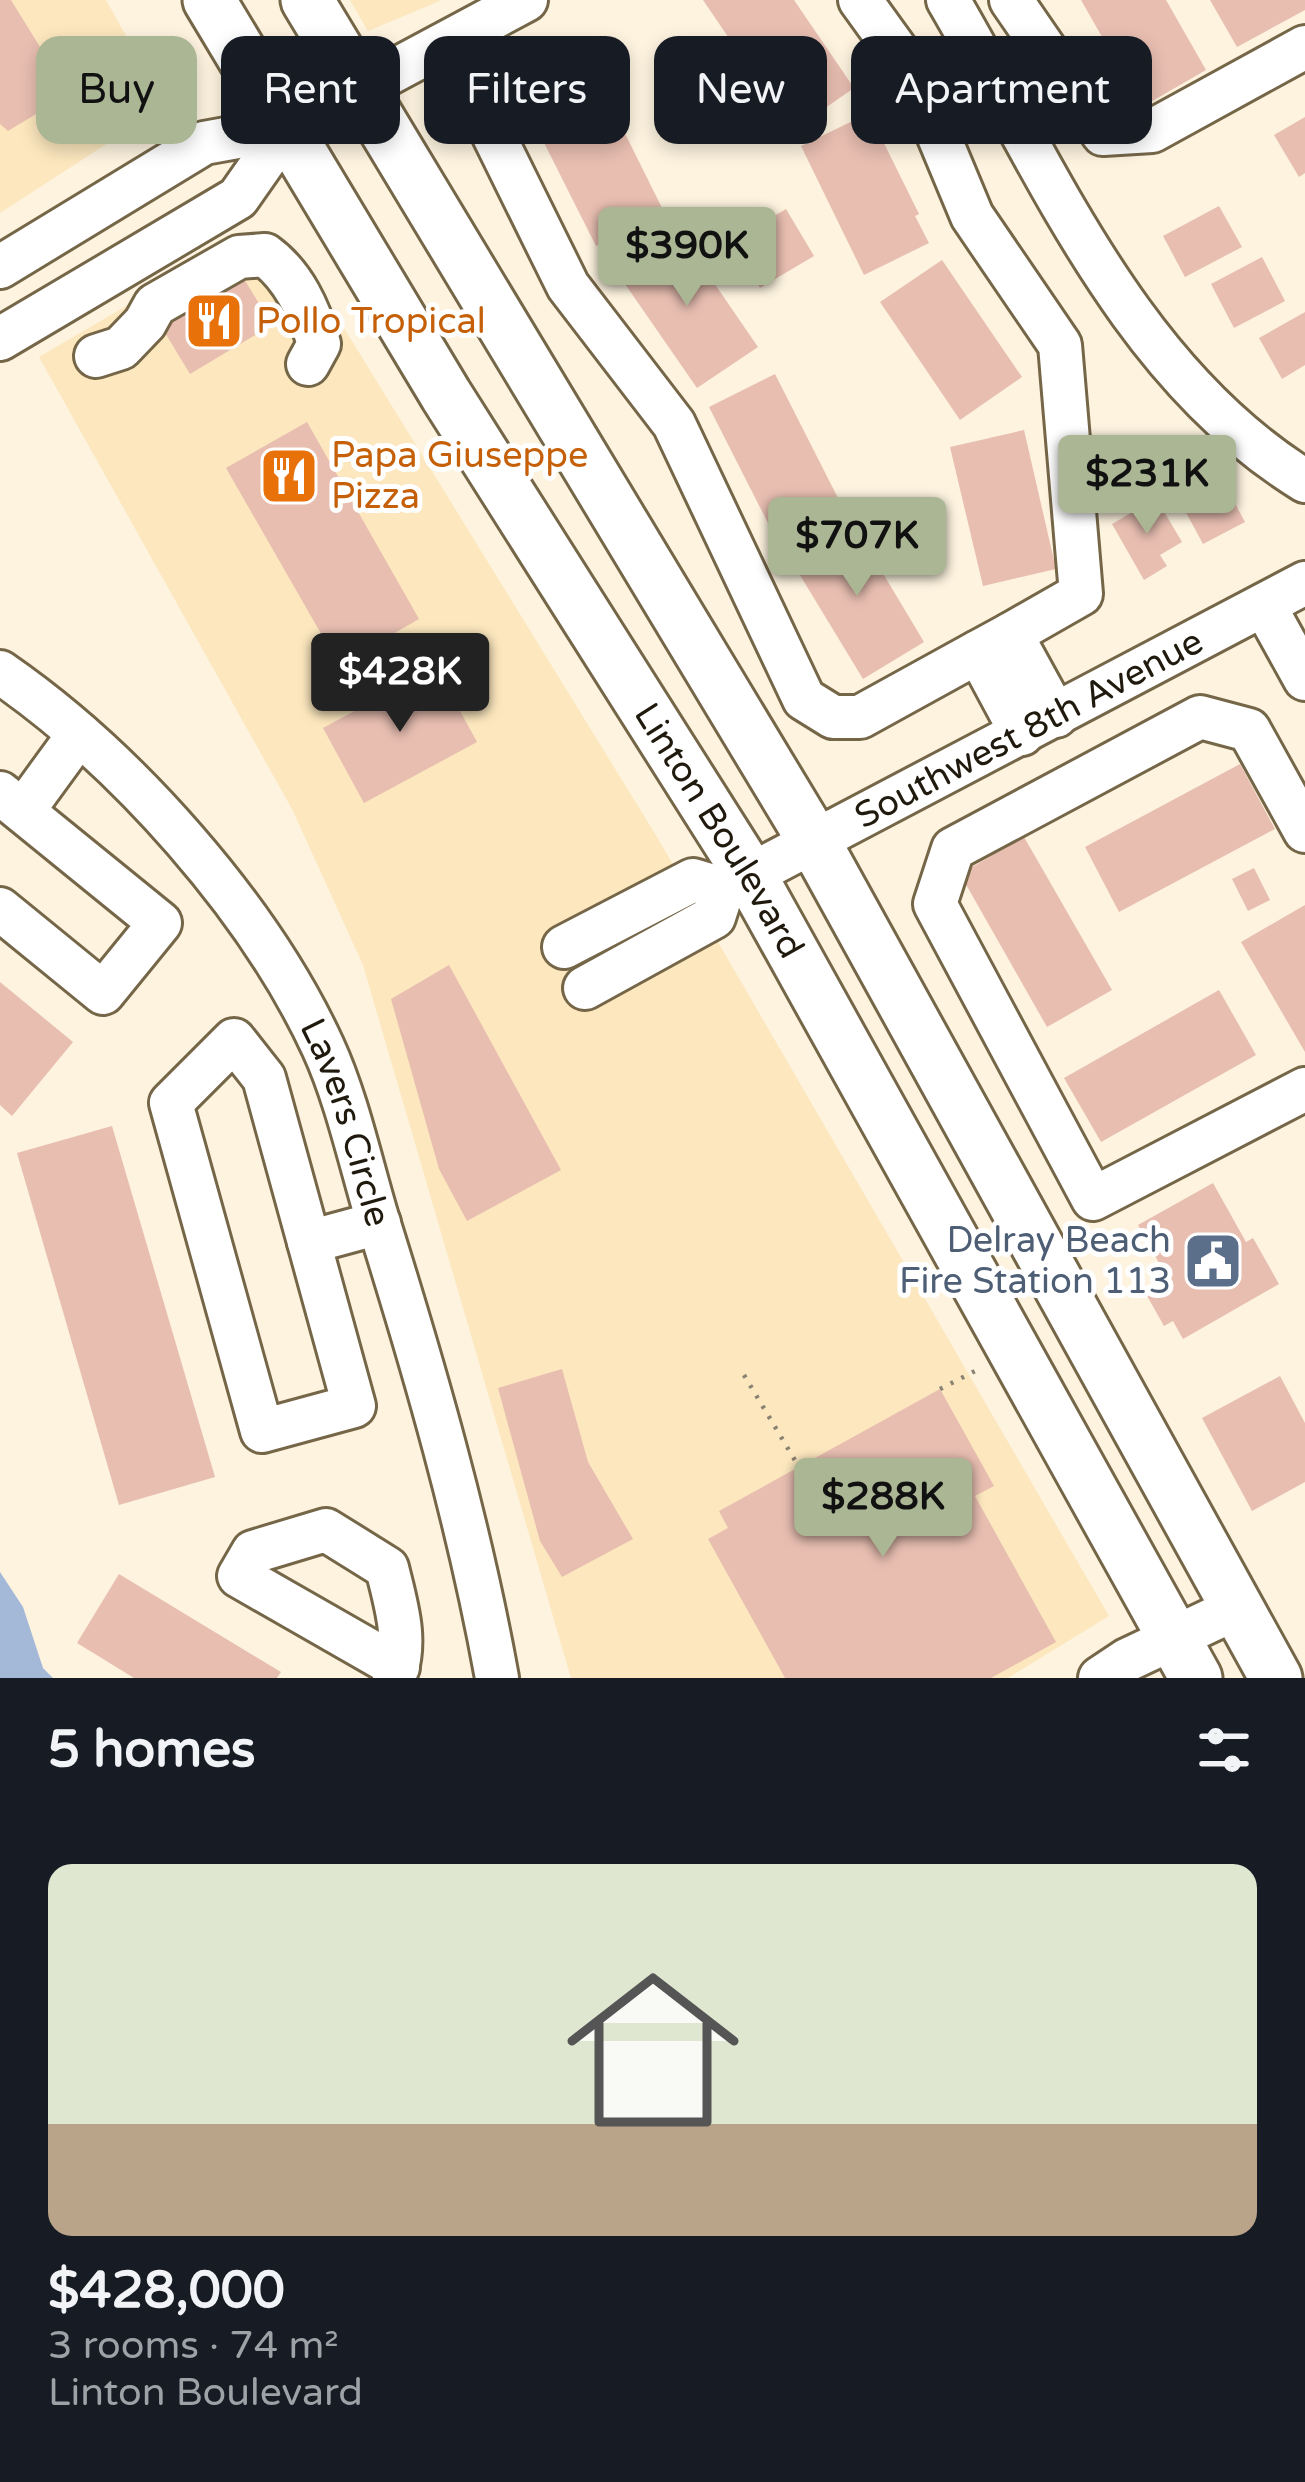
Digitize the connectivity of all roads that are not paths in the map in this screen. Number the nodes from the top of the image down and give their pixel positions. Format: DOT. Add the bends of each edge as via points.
graph roads {
  1 [pos="209,0"];
  2 [pos="307,0"];
  3 [pos="526,0"];
  4 [pos="860,0"];
  5 [pos="1011,0"];
  6 [pos="963,7"];
  7 [pos="231,36"];
  8 [pos="328,36"];
  9 [pos="886,36"];
  10 [pos="940,36"];
  11 [pos="1305,47"];
  12 [pos="400,68"];
  13 [pos="221,140"];
  14 [pos="275,144"];
  15 [pos="296,144"];
  16 [pos="393,144"];
  17 [pos="498,144"];
  18 [pos="942,144"];
  19 [pos="0,267"];
  20 [pos="0,339"];
  21 [pos="96,356"];
  22 [pos="308,364"];
  23 [pos="1305,481"];
  24 [pos="1305,583"];
  25 [pos="1264,605"];
  26 [pos="994,643"];
  27 [pos="0,672"];
  28 [pos="1305,679"];
  29 [pos="1039,725"];
  30 [pos="79,734"];
  31 [pos="1073,783"];
  32 [pos="11,802"];
  33 [pos="1305,831"];
  34 [pos="815,843"];
  35 [pos="736,882"];
  36 [pos="0,909"];
  37 [pos="564,947"];
  38 [pos="585,988"];
  39 [pos="1305,1089"];
  40 [pos="379,1223"];
  41 [pos="309,1242"];
  42 [pos="1237,1608"];
  43 [pos="1175,1665"];
  44 [pos="497,1678"];
  45 [pos="1100,1678"];
  46 [pos="1276,1678"];
  1 -- 7 [label="main road, Linton Boulevard"];
  2 -- 8 [label="main road, Linton Boulevard"];
  3 -- 12 [label="street"];
  4 -- 9 [label="street"];
  5 -- 11 [label="street" via="1103,134 1152,130"];
  6 -- 10 [label="street"];
  6 -- 23 [label="street" via="1110,285 1153,344 1239,432"];
  13 -- 19 [label="street"];
  14 -- 20 [label="street" via="238,198"];
  15 -- 35 [label="main road, Linton Boulevard"];
  16 -- 34 [label="main road, Linton Boulevard"];
  17 -- 26 [label="street" via="568,286 674,424 804,699 833,716 860,717"];
  18 -- 26 [label="street" via="972,216 1060,345 1081,594"];
  21 -- 22 [label="street" via="121,348 154,305 239,257 265,255 282,268 311,318 319,344"];
  24 -- 25 [label="street, Southwest 8th Avenue"];
  25 -- 28 [label="street"];
  25 -- 29 [label="street, Southwest 8th Avenue"];
  26 -- 29 [label="street"];
  27 -- 30 [label="street, Lavers Circle"];
  29 -- 31 [label="street"];
  29 -- 34 [label="street, Southwest 8th Avenue"];
  30 -- 32 [label="street"];
  30 -- 40 [label="street, Lavers Circle" via="197,855 294,994 325,1049"];
  31 -- 33 [label="street" via="1200,718 1249,730"];
  31 -- 39 [label="street" via="953,849 935,904 1093,1199"];
  32 -- 36 [label="street" via="160,923 103,993"];
  34 -- 35 [label="street, Southwest 8th Avenue"];
  34 -- 42 [label="main road, Linton Boulevard"];
  35 -- 37 [label="street" via="693,880"];
  35 -- 38 [label="street" via="714,917"];
  35 -- 43 [label="main road, Linton Boulevard"];
  40 -- 41 [label="street"];
  40 -- 44 [label="street, Lavers Circle" via="462,1511"];
  41 -- 41 [label="street" via="264,1078 234,1040 171,1102 262,1431 354,1406"];
  42 -- 43 [label="street"];
  42 -- 46 [label="main road, Linton Boulevard"];
  43 -- 45 [label="street" via="1127,1660"];
}
